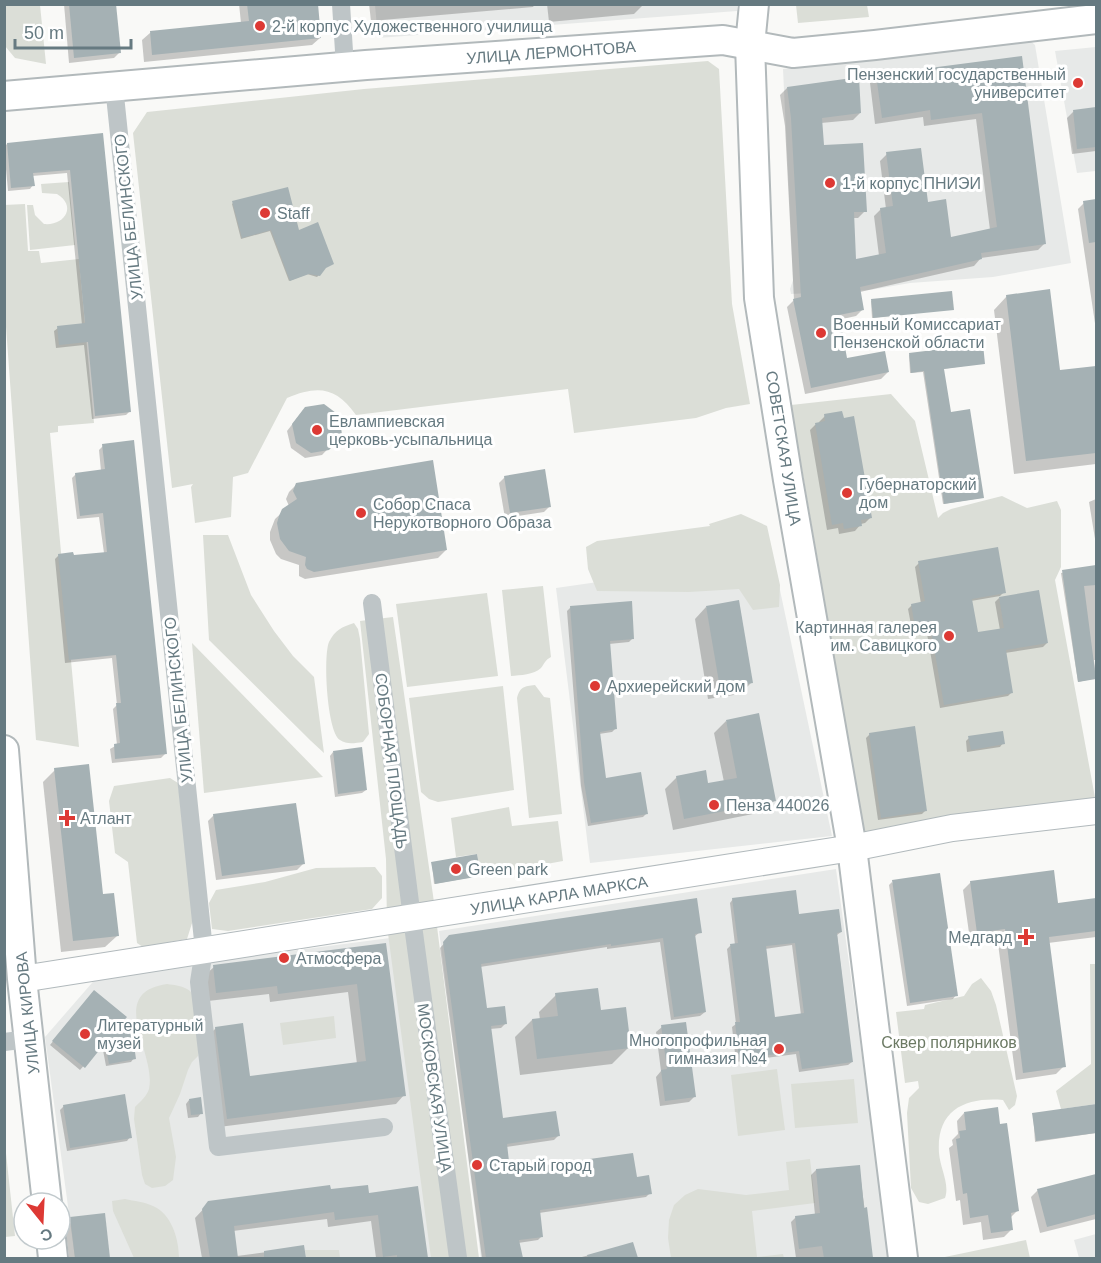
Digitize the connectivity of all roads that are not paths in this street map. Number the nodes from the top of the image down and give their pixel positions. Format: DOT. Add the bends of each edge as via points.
graph roads {
  1 [pos="341,4"];
  2 [pos="754,4"];
  3 [pos="1096,19"];
  4 [pos="750,45"];
  5 [pos="345,67"];
  6 [pos="114,86"];
  7 [pos="4,96"];
  8 [pos="372,603"];
  9 [pos="4,750"];
  10 [pos="1096,811"];
  11 [pos="852,848"];
  12 [pos="412,918"];
  13 [pos="204,950"];
  14 [pos="22,978"];
  15 [pos="17,1040"];
  16 [pos="384,1127"];
  17 [pos="45,1191"];
  18 [pos="458,1258"];
  19 [pos="903,1258"];
  1 -- 5 [label="street"];
  2 -- 4 [label="main road, СОВЕТСКАЯ УЛИЦА"];
  3 -- 4 [label="main road, УЛИЦА ЛЕРМОНТОВА" via="793,53"];
  4 -- 5 [label="main road, УЛИЦА ЛЕРМОНТОВА" via="723,40"];
  4 -- 11 [label="main road, СОВЕТСКАЯ УЛИЦА" via="759,298"];
  5 -- 6 [label="main road, УЛИЦА ЛЕРМОНТОВА"];
  6 -- 7 [label="main road, УЛИЦА ЛЕРМОНТОВА"];
  6 -- 13 [label="street, УЛИЦА БЕЛИНСКОГО"];
  8 -- 12 [label="street, СОБОРНАЯ ПЛОЩАДЬ"];
  9 -- 14 [label="main road, УЛИЦА КИРОВА"];
  10 -- 11 [label="main road, УЛИЦА КАРЛА МАРКСА" via="952,828"];
  11 -- 12 [label="main road, УЛИЦА КАРЛА МАРКСА"];
  11 -- 19 [label="main road, СОВЕТСКАЯ УЛИЦА"];
  12 -- 13 [label="main road, УЛИЦА КАРЛА МАРКСА"];
  12 -- 18 [label="street, МОСКОВСКАЯ УЛИЦА"];
  13 -- 14 [label="main road, УЛИЦА КАРЛА МАРКСА"];
  13 -- 16 [label="street, УЛИЦА БЕЛИНСКОГО" via="199,982 218,1147"];
  14 -- 15 [label="main road, УЛИЦА КИРОВА"];
  15 -- 17 [label="main road, УЛИЦА КИРОВА"];
}
